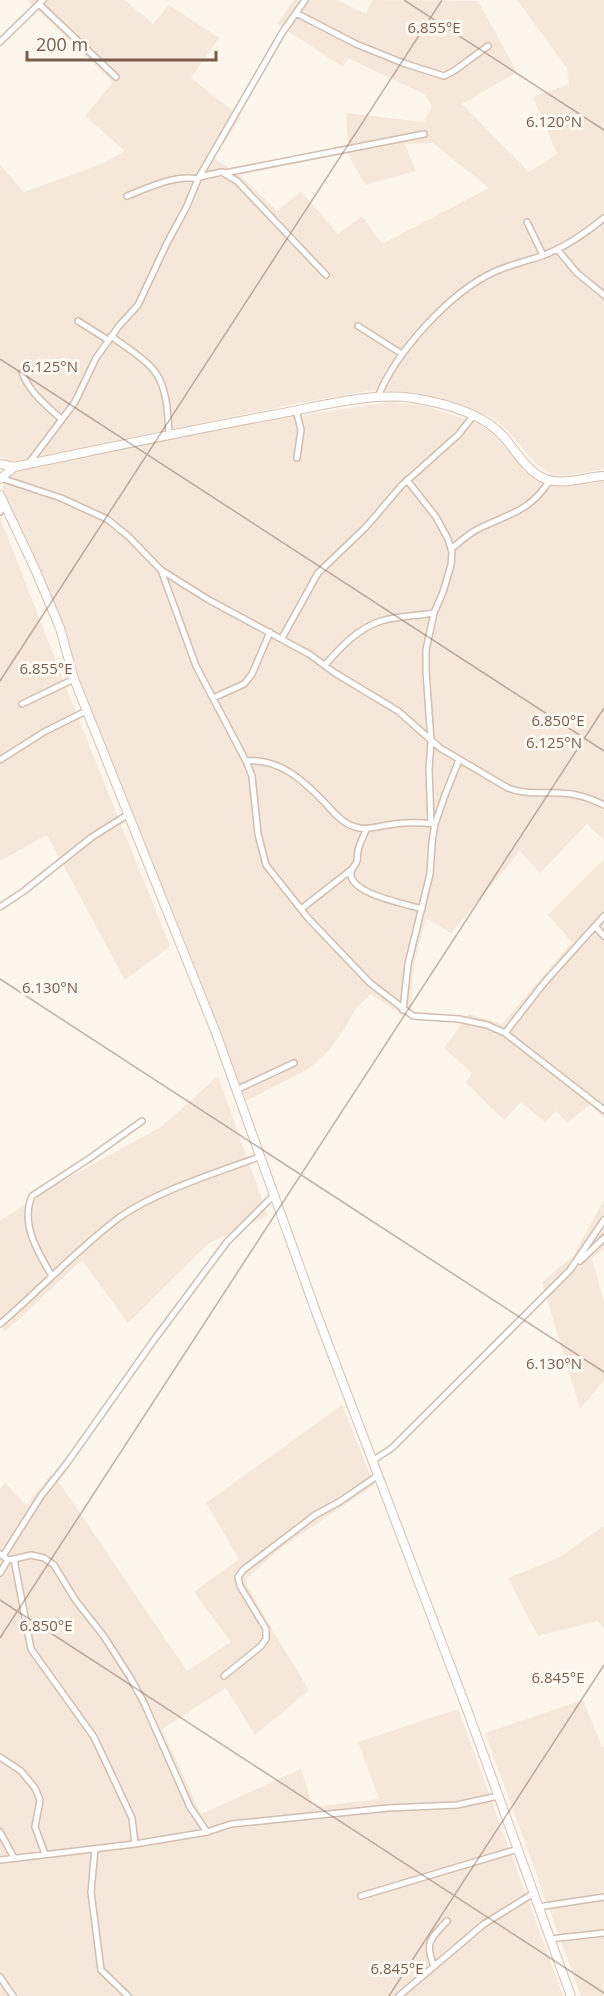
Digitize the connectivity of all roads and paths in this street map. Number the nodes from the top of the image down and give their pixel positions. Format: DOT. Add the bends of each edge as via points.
graph roads {
  1 [pos="304,0"];
  2 [pos="41,2"];
  3 [pos="296,13"];
  4 [pos="0,42"];
  5 [pos="488,46"];
  6 [pos="116,77"];
  7 [pos="424,134"];
  8 [pos="225,173"];
  9 [pos="198,178"];
  10 [pos="127,196"];
  11 [pos="604,218"];
  12 [pos="527,222"];
  13 [pos="557,249"];
  14 [pos="543,255"];
  15 [pos="326,275"];
  16 [pos="604,295"];
  17 [pos="78,321"];
  18 [pos="358,326"];
  19 [pos="109,338"];
  20 [pos="402,354"];
  21 [pos="22,372"];
  22 [pos="378,397"];
  23 [pos="296,411"];
  24 [pos="473,416"];
  25 [pos="61,419"];
  26 [pos="169,434"];
  27 [pos="297,458"];
  28 [pos="0,464"];
  29 [pos="29,464"];
  30 [pos="14,467"];
  31 [pos="604,476"];
  32 [pos="1,478"];
  33 [pos="407,480"];
  34 [pos="550,480"];
  35 [pos="0,495"];
  36 [pos="2,508"];
  37 [pos="451,549"];
  38 [pos="161,570"];
  39 [pos="434,613"];
  40 [pos="270,632"];
  41 [pos="282,638"];
  42 [pos="325,665"];
  43 [pos="74,679"];
  44 [pos="213,698"];
  45 [pos="22,704"];
  46 [pos="87,711"];
  47 [pos="431,741"];
  48 [pos="0,760"];
  49 [pos="459,760"];
  50 [pos="246,761"];
  51 [pos="604,805"];
  52 [pos="127,815"];
  53 [pos="433,824"];
  54 [pos="366,830"];
  55 [pos="351,870"];
  56 [pos="0,907"];
  57 [pos="301,909"];
  58 [pos="422,909"];
  59 [pos="604,916"];
  60 [pos="595,926"];
  61 [pos="604,936"];
  62 [pos="403,1010"];
  63 [pos="505,1033"];
  64 [pos="294,1063"];
  65 [pos="236,1090"];
  66 [pos="604,1110"];
  67 [pos="142,1120"];
  68 [pos="259,1157"];
  69 [pos="273,1196"];
  70 [pos="604,1220"];
  71 [pos="604,1238"];
  72 [pos="570,1270"];
  73 [pos="52,1276"];
  74 [pos="0,1324"];
  75 [pos="372,1461"];
  76 [pos="377,1476"];
  77 [pos="6,1557"];
  78 [pos="0,1573"];
  79 [pos="224,1676"];
  80 [pos="0,1757"];
  81 [pos="498,1796"];
  82 [pos="0,1832"];
  83 [pos="207,1832"];
  84 [pos="135,1844"];
  85 [pos="95,1849"];
  86 [pos="518,1849"];
  87 [pos="45,1854"];
  88 [pos="14,1858"];
  89 [pos="0,1860"];
  90 [pos="534,1893"];
  91 [pos="362,1896"];
  92 [pos="604,1897"];
  93 [pos="538,1907"];
  94 [pos="447,1921"];
  95 [pos="604,1933"];
  96 [pos="550,1939"];
  97 [pos="434,1966"];
  98 [pos="0,1977"];
  99 [pos="13,1996"];
  100 [pos="128,1996"];
  101 [pos="399,1996"];
  102 [pos="571,1996"];
  1 -- 3 [label="street"];
  2 -- 4 [label="street"];
  2 -- 6 [label="street"];
  3 -- 5 [label="street" via="356,44 444,76"];
  3 -- 9 [label="street"];
  7 -- 8 [label="street"];
  8 -- 9 [label="street"];
  8 -- 15 [label="street" via="253,196"];
  9 -- 10 [label="street" via="172,180"];
  9 -- 19 [label="street" via="138,305"];
  11 -- 13 [label="street"];
  12 -- 14 [label="street"];
  13 -- 14 [label="street"];
  13 -- 16 [label="street" via="577,273"];
  14 -- 20 [label="street" via="492,273 474,284 439,312"];
  17 -- 19 [label="street"];
  18 -- 20 [label="street"];
  19 -- 25 [label="street" via="81,392"];
  19 -- 26 [label="street" via="156,373 167,405"];
  20 -- 22 [label="street"];
  21 -- 25 [label="street" via="34,393"];
  22 -- 23 [label="main road"];
  22 -- 24 [label="main road" via="412,398"];
  23 -- 26 [label="main road"];
  23 -- 27 [label="street" via="301,430"];
  24 -- 33 [label="street" via="459,434"];
  24 -- 34 [label="main road" via="502,434 534,472"];
  25 -- 29 [label="street"];
  26 -- 29 [label="main road"];
  28 -- 30 [label="main road"];
  29 -- 30 [label="main road"];
  30 -- 32 [label="main road"];
  31 -- 34 [label="main road"];
  32 -- 38 [label="street" via="107,519"];
  33 -- 37 [label="street" via="436,517"];
  33 -- 41 [label="street" via="318,573"];
  34 -- 37 [label="street" via="527,507 475,531"];
  35 -- 36 [label="main road"];
  36 -- 43 [label="main road" via="35,569 60,628"];
  37 -- 39 [label="street" via="451,565"];
  38 -- 40 [label="street"];
  38 -- 44 [label="street" via="196,666"];
  39 -- 42 [label="street" via="372,624"];
  39 -- 47 [label="street" via="426,650"];
  40 -- 41 [label="street"];
  40 -- 44 [label="street" via="252,675 244,684"];
  41 -- 42 [label="street"];
  42 -- 47 [label="street" via="398,711"];
  43 -- 45 [label="street"];
  43 -- 46 [label="main road"];
  44 -- 50 [label="street"];
  46 -- 48 [label="street"];
  46 -- 52 [label="main road"];
  47 -- 49 [label="street"];
  47 -- 53 [label="street"];
  49 -- 51 [label="street" via="519,792 580,795"];
  49 -- 53 [label="street"];
  50 -- 54 [label="street" via="261,760 292,774 348,825"];
  50 -- 57 [label="street" via="252,776 258,834 266,865"];
  52 -- 56 [label="street"];
  52 -- 65 [label="main road"];
  53 -- 54 [label="street" via="403,823"];
  53 -- 58 [label="street" via="430,874"];
  54 -- 55 [label="street"];
  55 -- 57 [label="street"];
  55 -- 58 [label="street" via="355,882 371,894"];
  57 -- 62 [label="street" via="370,982"];
  58 -- 62 [label="street" via="408,964"];
  59 -- 60 [label="street"];
  60 -- 61 [label="street"];
  60 -- 63 [label="street"];
  62 -- 63 [label="street" via="413,1016 487,1025"];
  63 -- 66 [label="street"];
  64 -- 65 [label="street"];
  65 -- 68 [label="main road"];
  67 -- 73 [label="street" via="32,1196 28,1204 33,1243"];
  68 -- 69 [label="main road"];
  68 -- 73 [label="street" via="166,1193 122,1216"];
  69 -- 75 [label="main road"];
  69 -- 77 [label="street" via="227,1242 154,1340 41,1496"];
  70 -- 72 [label="street"];
  71 -- 72 [label="street"];
  72 -- 75 [label="street" via="392,1448"];
  73 -- 74 [label="street"];
  75 -- 76 [label="main road"];
  76 -- 79 [label="street" via="315,1515 243,1570 238,1577 240,1586 266,1629 266,1639"];
  76 -- 81 [label="main road"];
  77 -- 78 [label="street"];
  77 -- 83 [label="street" via="44,1558 54,1565 130,1677 190,1807"];
  77 -- 84 [label="street" via="31,1649 94,1737 132,1818"];
  80 -- 87 [label="street" via="21,1771 40,1800 35,1827"];
  81 -- 83 [label="street" via="457,1804 231,1824"];
  81 -- 86 [label="main road"];
  82 -- 88 [label="street"];
  83 -- 84 [label="street"];
  84 -- 85 [label="street"];
  85 -- 87 [label="street"];
  85 -- 100 [label="street" via="91,1892 101,1970"];
  86 -- 90 [label="main road"];
  86 -- 91 [label="street"];
  87 -- 88 [label="street"];
  88 -- 89 [label="street"];
  90 -- 93 [label="main road"];
  90 -- 97 [label="street" via="484,1924"];
  92 -- 93 [label="street"];
  93 -- 96 [label="main road"];
  94 -- 97 [label="street" via="429,1942"];
  95 -- 96 [label="street"];
  96 -- 102 [label="main road"];
  97 -- 101 [label="street"];
  98 -- 99 [label="street"];
}
